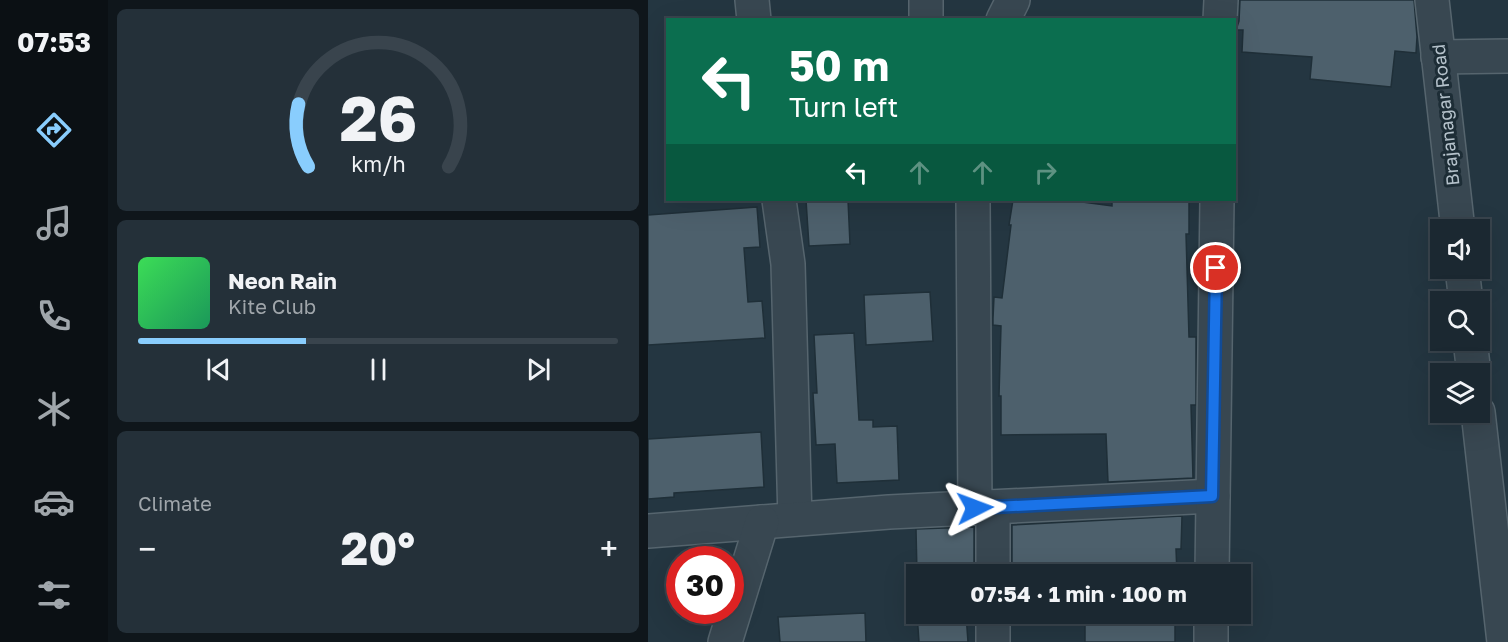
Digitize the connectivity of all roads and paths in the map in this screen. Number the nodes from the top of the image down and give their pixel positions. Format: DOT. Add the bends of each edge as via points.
graph roads {
  1 [pos="752,0"];
  2 [pos="926,0"];
  3 [pos="1013,0"];
  4 [pos="1221,0"];
  5 [pos="1432,0"];
  6 [pos="754,18"];
  7 [pos="926,18"];
  8 [pos="1004,18"];
  9 [pos="1221,18"];
  10 [pos="1508,56"];
  11 [pos="1438,57"];
  12 [pos="779,201"];
  13 [pos="973,201"];
  14 [pos="1218,201"];
  15 [pos="1457,219"];
  16 [pos="1479,423"];
  17 [pos="1212,496"];
  18 [pos="984,507"];
  19 [pos="795,519"];
  20 [pos="762,522"];
  21 [pos="648,531"];
  22 [pos="992,564"];
  23 [pos="1212,564"];
  24 [pos="993,624"];
  25 [pos="1211,624"];
  26 [pos="725,642"];
  27 [pos="993,642"];
  28 [pos="1211,642"];
  29 [pos="1504,642"];
  1 -- 6 [label="street"];
  2 -- 7 [label="street"];
  3 -- 8 [label="street"];
  4 -- 9 [label="street"];
  5 -- 11 [label="street, Brajanagar Road"];
  10 -- 11 [label="street"];
  11 -- 15 [label="street, Brajanagar Road"];
  12 -- 19 [label="street" via="788,264"];
  13 -- 18 [label="street"];
  14 -- 17 [label="street"];
  16 -- 29 [label="street"];
  17 -- 18 [label="street"];
  17 -- 23 [label="street"];
  18 -- 19 [label="street"];
  18 -- 22 [label="street"];
  19 -- 20 [label="street"];
  20 -- 21 [label="street"];
  20 -- 26 [label="street"];
  24 -- 27 [label="street"];
  25 -- 28 [label="street"];
}
